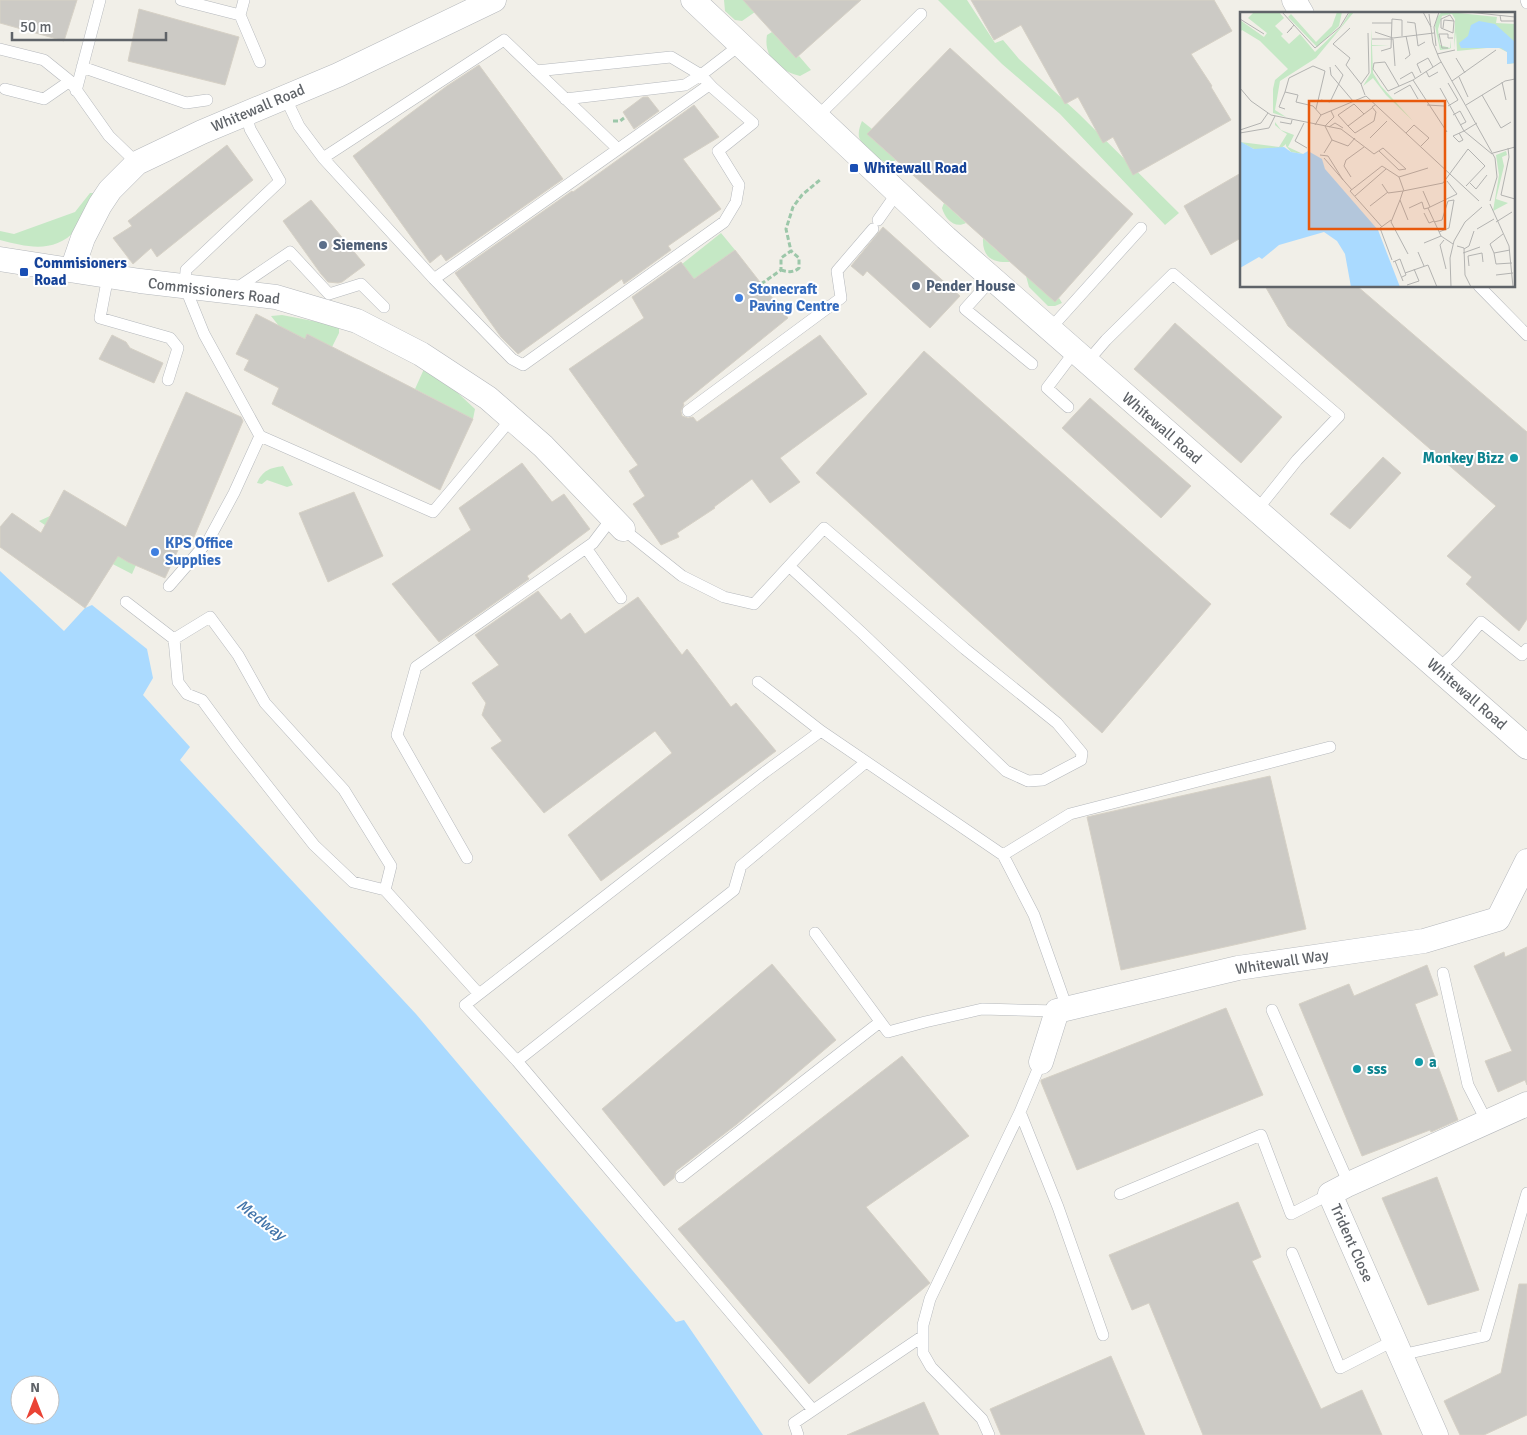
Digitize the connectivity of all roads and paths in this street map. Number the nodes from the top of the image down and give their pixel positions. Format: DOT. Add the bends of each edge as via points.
graph roads {
  1 [pos="100,0"];
  2 [pos="181,0"];
  3 [pos="244,0"];
  4 [pos="494,0"];
  5 [pos="693,0"];
  6 [pos="1294,0"];
  7 [pos="1301,12"];
  8 [pos="922,14"];
  9 [pos="240,15"];
  10 [pos="740,46"];
  11 [pos="0,49"];
  12 [pos="260,62"];
  13 [pos="82,67"];
  14 [pos="536,71"];
  15 [pos="701,75"];
  16 [pos="709,85"];
  17 [pos="73,86"];
  18 [pos="5,89"];
  19 [pos="285,97"];
  20 [pos="565,99"];
  21 [pos="207,100"];
  22 [pos="246,113"];
  23 [pos="817,117"];
  24 [pos="618,150"];
  25 [pos="322,158"];
  26 [pos="137,163"];
  27 [pos="821,179"];
  28 [pos="897,193"];
  29 [pos="1141,228"];
  30 [pos="791,251"];
  31 [pos="0,259"];
  32 [pos="72,270"];
  33 [pos="781,270"];
  34 [pos="108,276"];
  35 [pos="434,279"];
  36 [pos="992,279"];
  37 [pos="761,284"];
  38 [pos="185,287"];
  39 [pos="1481,288"];
  40 [pos="231,292"];
  41 [pos="384,307"];
  42 [pos="1050,329"];
  43 [pos="1527,335"];
  44 [pos="1081,357"];
  45 [pos="1032,364"];
  46 [pos="168,380"];
  47 [pos="1068,407"];
  48 [pos="688,411"];
  49 [pos="512,418"];
  50 [pos="260,436"];
  51 [pos="1257,510"];
  52 [pos="617,523"];
  53 [pos="586,548"];
  54 [pos="789,566"];
  55 [pos="169,586"];
  56 [pos="621,598"];
  57 [pos="126,602"];
  58 [pos="174,639"];
  59 [pos="1527,649"];
  60 [pos="1438,669"];
  61 [pos="758,682"];
  62 [pos="821,731"];
  63 [pos="1330,747"];
  64 [pos="1527,747"];
  65 [pos="866,762"];
  66 [pos="1003,855"];
  67 [pos="467,858"];
  68 [pos="1527,861"];
  69 [pos="385,890"];
  70 [pos="815,933"];
  71 [pos="1443,973"];
  72 [pos="478,994"];
  73 [pos="1062,1010"];
  74 [pos="1272,1010"];
  75 [pos="880,1022"];
  76 [pos="517,1061"];
  77 [pos="1041,1062"];
  78 [pos="1527,1104"];
  79 [pos="1020,1112"];
  80 [pos="1487,1122"];
  81 [pos="681,1177"];
  82 [pos="1340,1189"];
  83 [pos="1527,1193"];
  84 [pos="1120,1194"];
  85 [pos="1292,1253"];
  86 [pos="1103,1335"];
  87 [pos="922,1336"];
  88 [pos="1398,1348"];
  89 [pos="813,1410"];
  90 [pos="798,1435"];
  91 [pos="989,1435"];
  92 [pos="1436,1435"];
  1 -- 13 [label="lane"];
  2 -- 9 [label="lane"];
  3 -- 9 [label="lane"];
  4 -- 19 [label="street, Whitewall Road"];
  5 -- 10 [label="street, Whitewall Road"];
  6 -- 7 [label="street"];
  8 -- 23 [label="lane"];
  9 -- 12 [label="lane"];
  10 -- 15 [label="lane"];
  10 -- 23 [label="street, Whitewall Road"];
  11 -- 17 [label="lane" via="44,60"];
  13 -- 17 [label="lane"];
  13 -- 21 [label="lane" via="186,103"];
  14 -- 15 [label="lane" via="671,57"];
  14 -- 20 [label="lane"];
  14 -- 25 [label="lane" via="504,40"];
  15 -- 16 [label="lane"];
  15 -- 20 [label="lane" via="685,85"];
  16 -- 24 [label="lane"];
  16 -- 35 [label="lane" via="753,123 718,151 739,185 736,202 724,222 523,365 512,359"];
  17 -- 18 [label="lane" via="44,99"];
  17 -- 26 [label="lane" via="109,136"];
  19 -- 22 [label="street, Whitewall Road"];
  19 -- 25 [label="lane" via="299,126"];
  20 -- 24 [label="lane"];
  22 -- 26 [label="street, Whitewall Road"];
  22 -- 38 [label="lane" via="250,129 280,181 186,270"];
  23 -- 28 [label="street, Whitewall Road"];
  24 -- 35 [label="lane"];
  25 -- 35 [label="lane"];
  26 -- 32 [label="street, Whitewall Road" via="110,190 96,212"];
  27 -- 30 [label="path" via="793,207 786,229"];
  28 -- 36 [label="street, Whitewall Road"];
  28 -- 48 [label="lane" via="837,271 842,298"];
  29 -- 42 [label="lane"];
  30 -- 33 [label="path" via="781,258"];
  30 -- 33 [label="path" via="799,258 799,268 790,272"];
  31 -- 32 [label="street, Commissioners Road"];
  32 -- 34 [label="street, Commissioners Road"];
  33 -- 37 [label="path"];
  34 -- 38 [label="street, Commissioners Road"];
  34 -- 46 [label="lane" via="100,318 170,338 178,348"];
  36 -- 42 [label="street, Whitewall Road"];
  36 -- 45 [label="lane" via="965,308"];
  38 -- 40 [label="street, Commissioners Road"];
  38 -- 50 [label="lane" via="204,334"];
  39 -- 43 [label="lane"];
  40 -- 41 [label="lane" via="290,252 329,294 361,284"];
  40 -- 49 [label="street, Commissioners Road" via="276,297 357,321 421,354 488,398"];
  42 -- 44 [label="street, Whitewall Road"];
  44 -- 47 [label="lane" via="1047,388"];
  44 -- 51 [label="street, Whitewall Road"];
  44 -- 51 [label="lane" via="1106,340 1173,274 1338,416"];
  49 -- 50 [label="lane" via="433,512"];
  49 -- 52 [label="street, Commissioners Road"];
  50 -- 55 [label="lane" via="208,542"];
  51 -- 60 [label="street, Whitewall Road"];
  52 -- 53 [label="lane"];
  52 -- 54 [label="lane" via="682,576 724,597 754,604"];
  53 -- 56 [label="lane"];
  53 -- 67 [label="lane" via="416,667 397,735"];
  54 -- 54 [label="lane" via="824,528 1057,723 1082,753 1081,760 1043,780 1028,781 1006,771"];
  57 -- 58 [label="lane"];
  58 -- 69 [label="lane" via="178,682 187,694 202,700 314,845 353,882"];
  58 -- 69 [label="lane" via="210,617 238,655 265,703 344,790 391,866"];
  59 -- 60 [label="lane" via="1522,655 1482,622"];
  60 -- 64 [label="street, Whitewall Road"];
  61 -- 62 [label="lane"];
  62 -- 65 [label="lane"];
  62 -- 72 [label="lane"];
  63 -- 66 [label="lane" via="1070,814"];
  65 -- 66 [label="lane"];
  65 -- 76 [label="lane" via="741,866 734,890"];
  66 -- 73 [label="lane" via="1034,915"];
  68 -- 73 [label="street, Whitewall Way" via="1498,919 1424,941 1238,968"];
  69 -- 72 [label="lane"];
  70 -- 75 [label="lane"];
  71 -- 80 [label="lane" via="1468,1085"];
  72 -- 76 [label="lane" via="465,1005"];
  73 -- 75 [label="lane" via="982,1009 888,1032"];
  73 -- 77 [label="street"];
  74 -- 82 [label="lane"];
  75 -- 81 [label="lane"];
  76 -- 89 [label="lane"];
  77 -- 79 [label="lane"];
  78 -- 80 [label="street, Trident Close"];
  79 -- 86 [label="lane"];
  79 -- 87 [label="lane" via="930,1299"];
  80 -- 82 [label="street, Trident Close"];
  82 -- 84 [label="lane" via="1291,1214 1261,1135"];
  82 -- 88 [label="street, Trident Close"];
  83 -- 88 [label="lane" via="1485,1336"];
  85 -- 88 [label="lane" via="1340,1368"];
  87 -- 89 [label="lane"];
  87 -- 91 [label="lane" via="922,1353 931,1367 982,1418"];
  88 -- 92 [label="street, Trident Close"];
  89 -- 90 [label="lane" via="794,1423"];
}
